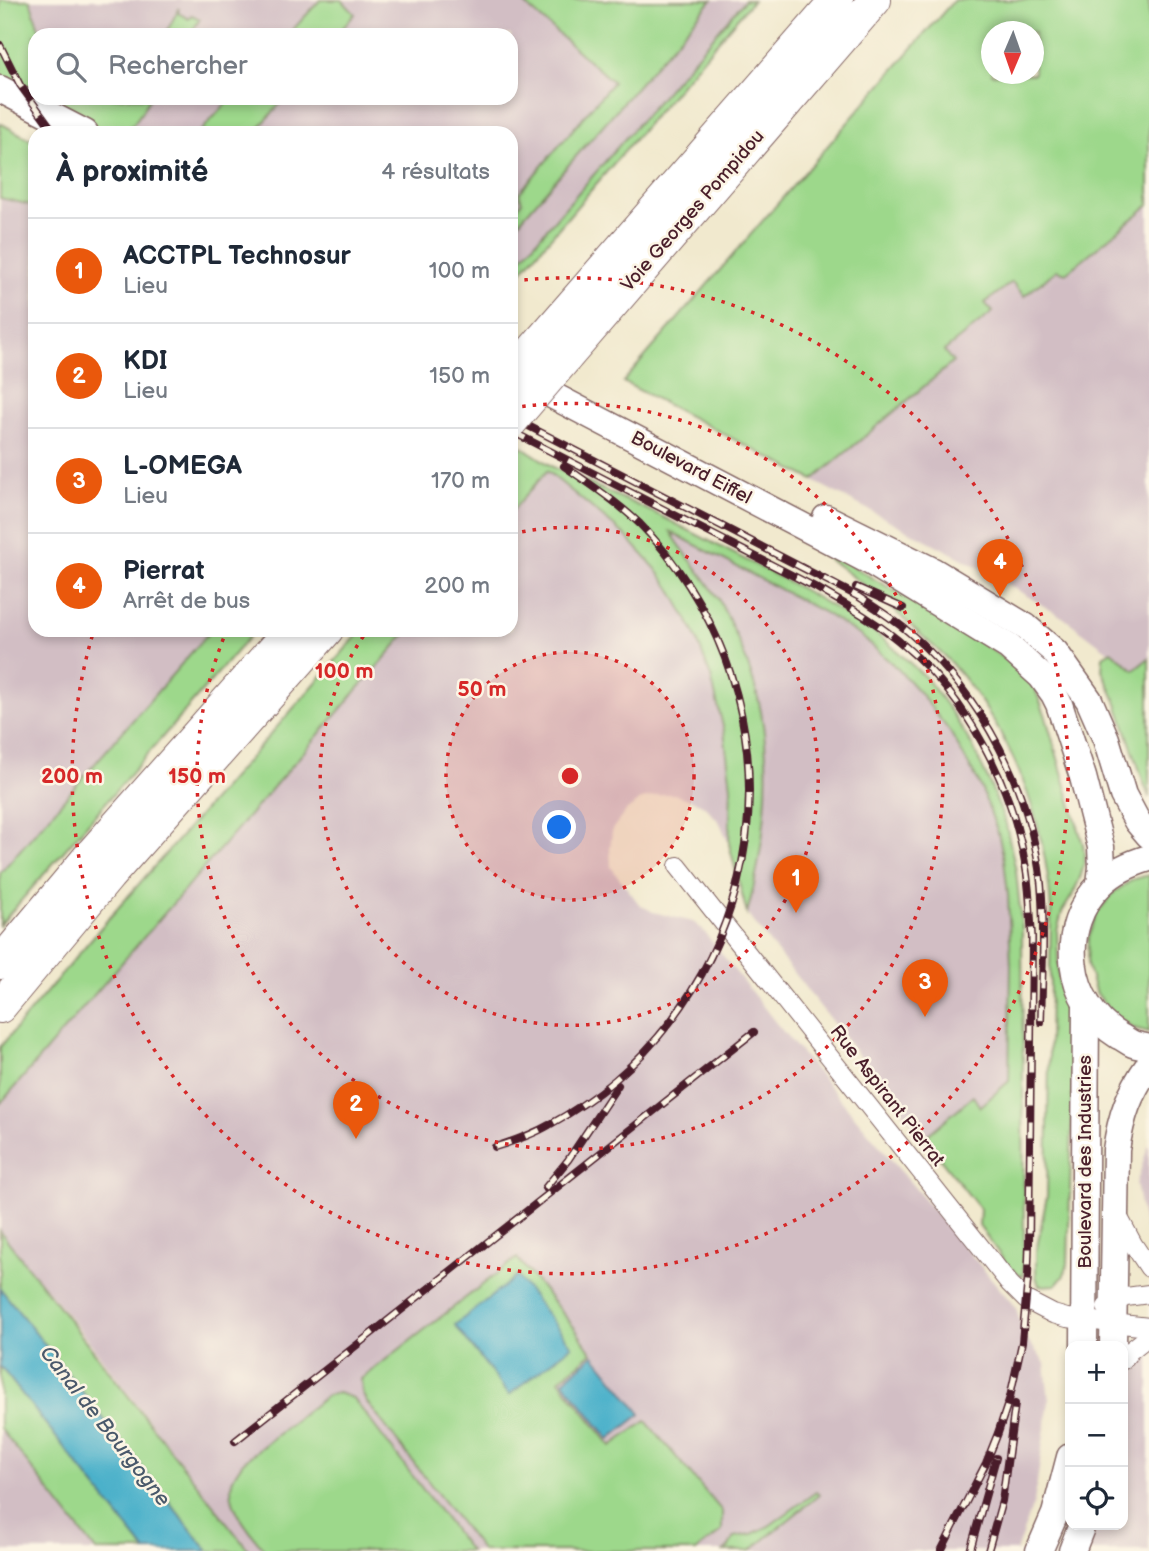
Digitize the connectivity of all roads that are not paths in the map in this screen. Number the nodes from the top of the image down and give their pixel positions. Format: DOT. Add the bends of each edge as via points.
graph roads {
  1 [pos="837,0"];
  2 [pos="875,0"];
  3 [pos="0,89"];
  4 [pos="28,103"];
  5 [pos="31,105"];
  6 [pos="0,108"];
  7 [pos="34,126"];
  8 [pos="71,126"];
  9 [pos="554,349"];
  10 [pos="518,359"];
  11 [pos="518,371"];
  12 [pos="518,379"];
  13 [pos="518,410"];
  14 [pos="284,637"];
  15 [pos="321,637"];
  16 [pos="1149,835"];
  17 [pos="1149,858"];
  18 [pos="678,866"];
  19 [pos="1100,884"];
  20 [pos="0,963"];
  21 [pos="1086,1005"];
  22 [pos="0,1007"];
  23 [pos="1149,1048"];
  24 [pos="1149,1065"];
  25 [pos="1115,1210"];
  26 [pos="1149,1268"];
  27 [pos="1149,1294"];
  28 [pos="1085,1319"];
  29 [pos="1114,1324"];
  30 [pos="1149,1327"];
  31 [pos="1149,1336"];
  32 [pos="1084,1341"];
  33 [pos="1128,1354"];
  34 [pos="1067,1467"];
  35 [pos="1080,1530"];
  36 [pos="1039,1551"];
  37 [pos="1072,1551"];
  1 -- 9 [label="highway, Voie Georges Pompidou"];
  2 -- 9 [label="highway, Voie Georges Pompidou"];
  3 -- 4 [label="main road"];
  5 -- 8 [label="main road"];
  6 -- 7 [label="main road"];
  9 -- 11 [label="highway, Voie Georges Pompidou, bridge"];
  9 -- 13 [label="highway, Voie Georges Pompidou, bridge"];
  10 -- 16 [label="main road" via="933,571 1026,627 1055,653 1089,700 1123,795"];
  12 -- 19 [label="main road, Boulevard Eiffel" via="871,562 1026,660 1054,694 1071,737 1101,847"];
  14 -- 20 [label="highway"];
  15 -- 22 [label="highway"];
  17 -- 19 [label="main road" via="1133,862"];
  18 -- 28 [label="street, Rue Aspirant Pierrat" via="1010,1284 1026,1300 1053,1314"];
  19 -- 21 [label="main road" via="1081,910 1072,942 1073,974"];
  21 -- 23 [label="main road" via="1106,1028"];
  21 -- 28 [label="main road, Boulevard des Industries"];
  24 -- 25 [label="main road, Boulevard des Industries" via="1131,1092 1122,1119 1116,1150"];
  25 -- 26 [label="street"];
  25 -- 29 [label="main road, Boulevard des Industries"];
  27 -- 29 [label="street" via="1126,1297"];
  28 -- 29 [label="street"];
  28 -- 32 [label="main road, Boulevard des Industries"];
  29 -- 30 [label="street"];
  31 -- 33 [label="street"];
  34 -- 36 [label="main road"];
  35 -- 37 [label="main road"];
}
